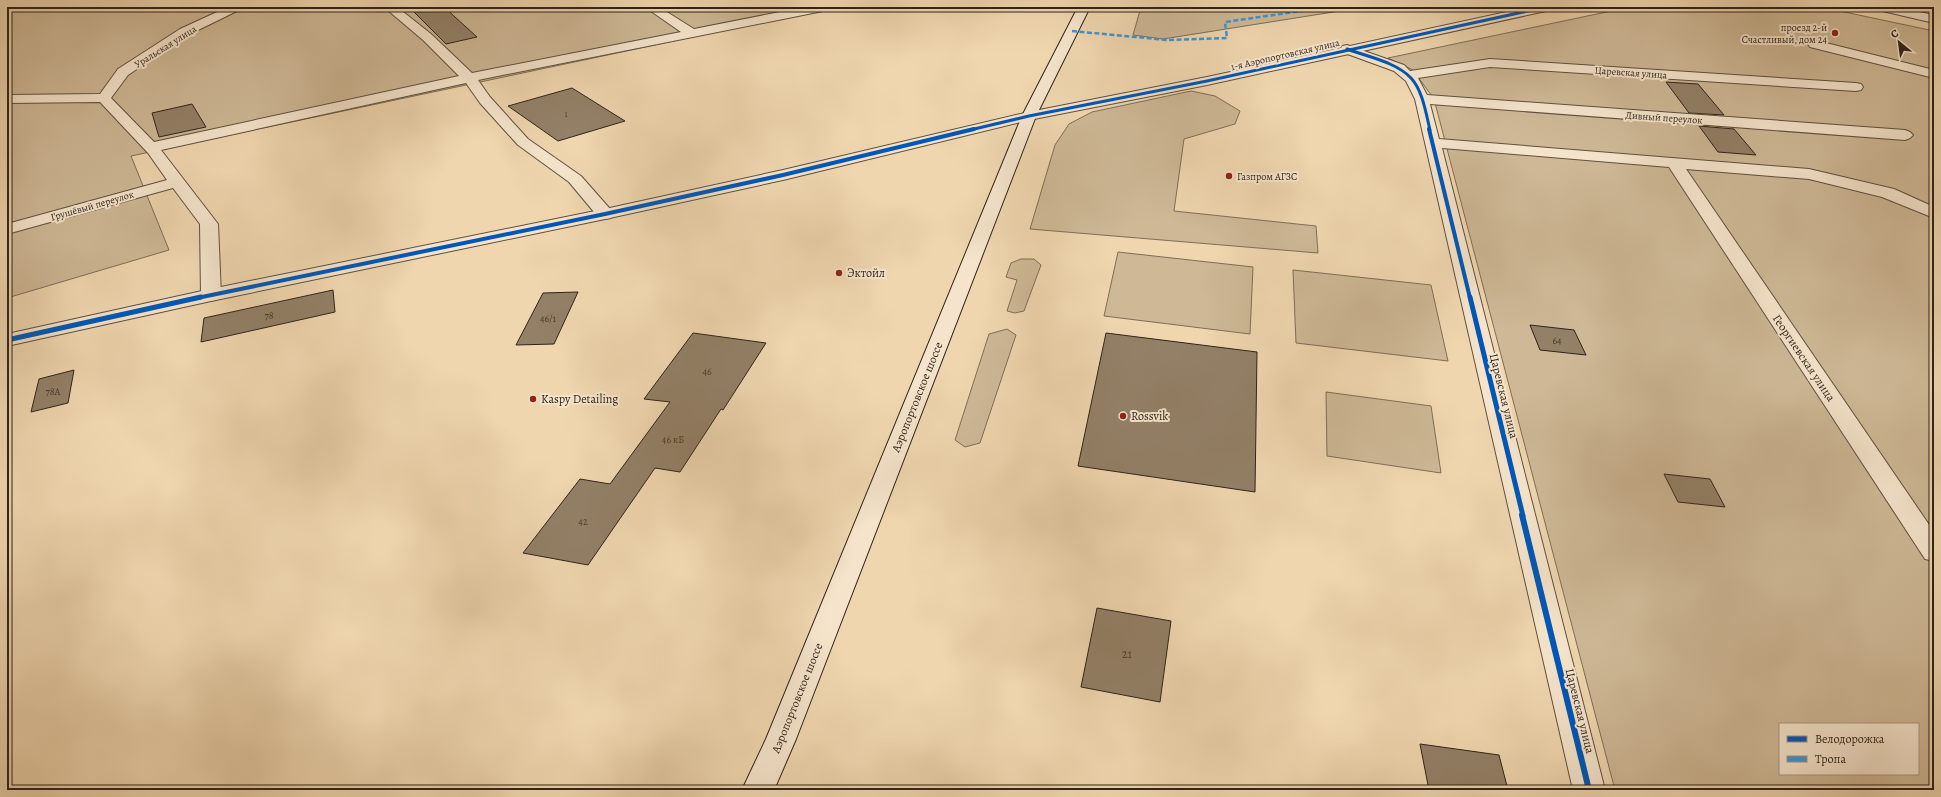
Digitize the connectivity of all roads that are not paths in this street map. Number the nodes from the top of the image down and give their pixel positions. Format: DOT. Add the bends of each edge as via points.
graph roads {
  1 [pos="237,7"];
  2 [pos="390,7"];
  3 [pos="651,7"];
  4 [pos="823,7"];
  5 [pos="1084,7"];
  6 [pos="1546,7"];
  7 [pos="1878,7"];
  8 [pos="1934,19"];
  9 [pos="691,33"];
  10 [pos="1814,44"];
  11 [pos="1348,49"];
  12 [pos="1934,74"];
  13 [pos="1408,76"];
  14 [pos="469,78"];
  15 [pos="1856,87"];
  16 [pos="104,98"];
  17 [pos="7,99"];
  18 [pos="1422,99"];
  19 [pos="1028,116"];
  20 [pos="1905,135"];
  21 [pos="1432,143"];
  22 [pos="150,148"];
  23 [pos="1674,163"];
  24 [pos="177,182"];
  25 [pos="1934,212"];
  26 [pos="605,214"];
  27 [pos="7,229"];
  28 [pos="211,295"];
  29 [pos="7,340"];
  30 [pos="1934,552"];
  31 [pos="758,790"];
  32 [pos="1589,790"];
  1 -- 16 [label="street, Уральская улица" via="184,32 123,72"];
  2 -- 14 [label="street" via="427,37"];
  3 -- 9 [label="street"];
  4 -- 9 [label="street"];
  5 -- 19 [label="street, Аэропортовское шоссе"];
  6 -- 11 [label="street, 1-я Аэропортовская улица"];
  7 -- 8 [label="street"];
  9 -- 14 [label="street"];
  10 -- 12 [label="street"];
  11 -- 13 [label="street, Царевская улица" via="1399,68"];
  11 -- 19 [label="street, 1-я Аэропортовская улица" via="1206,81"];
  13 -- 15 [label="street, Царевская улица" via="1490,63"];
  13 -- 18 [label="street, Царевская улица"];
  14 -- 22 [label="street"];
  14 -- 26 [label="street" via="523,142 575,179"];
  16 -- 17 [label="street"];
  16 -- 22 [label="street"];
  18 -- 20 [label="street, Дивный переулок"];
  18 -- 21 [label="street, Царевская улица"];
  19 -- 26 [label="street, 1-я Аэропортовская улица" via="783,175"];
  19 -- 31 [label="street, Аэропортовское шоссе" via="784,732"];
  21 -- 23 [label="street"];
  21 -- 32 [label="street, Царевская улица"];
  22 -- 24 [label="street"];
  23 -- 25 [label="street" via="1809,174 1888,193"];
  23 -- 30 [label="street, Георгиевская улица"];
  24 -- 27 [label="street, Грушёвый переулок"];
  24 -- 28 [label="street" via="209,224"];
  26 -- 28 [label="street, 1-я Аэропортовская улица"];
  28 -- 29 [label="street, 1-я Аэропортовская улица"];
}
